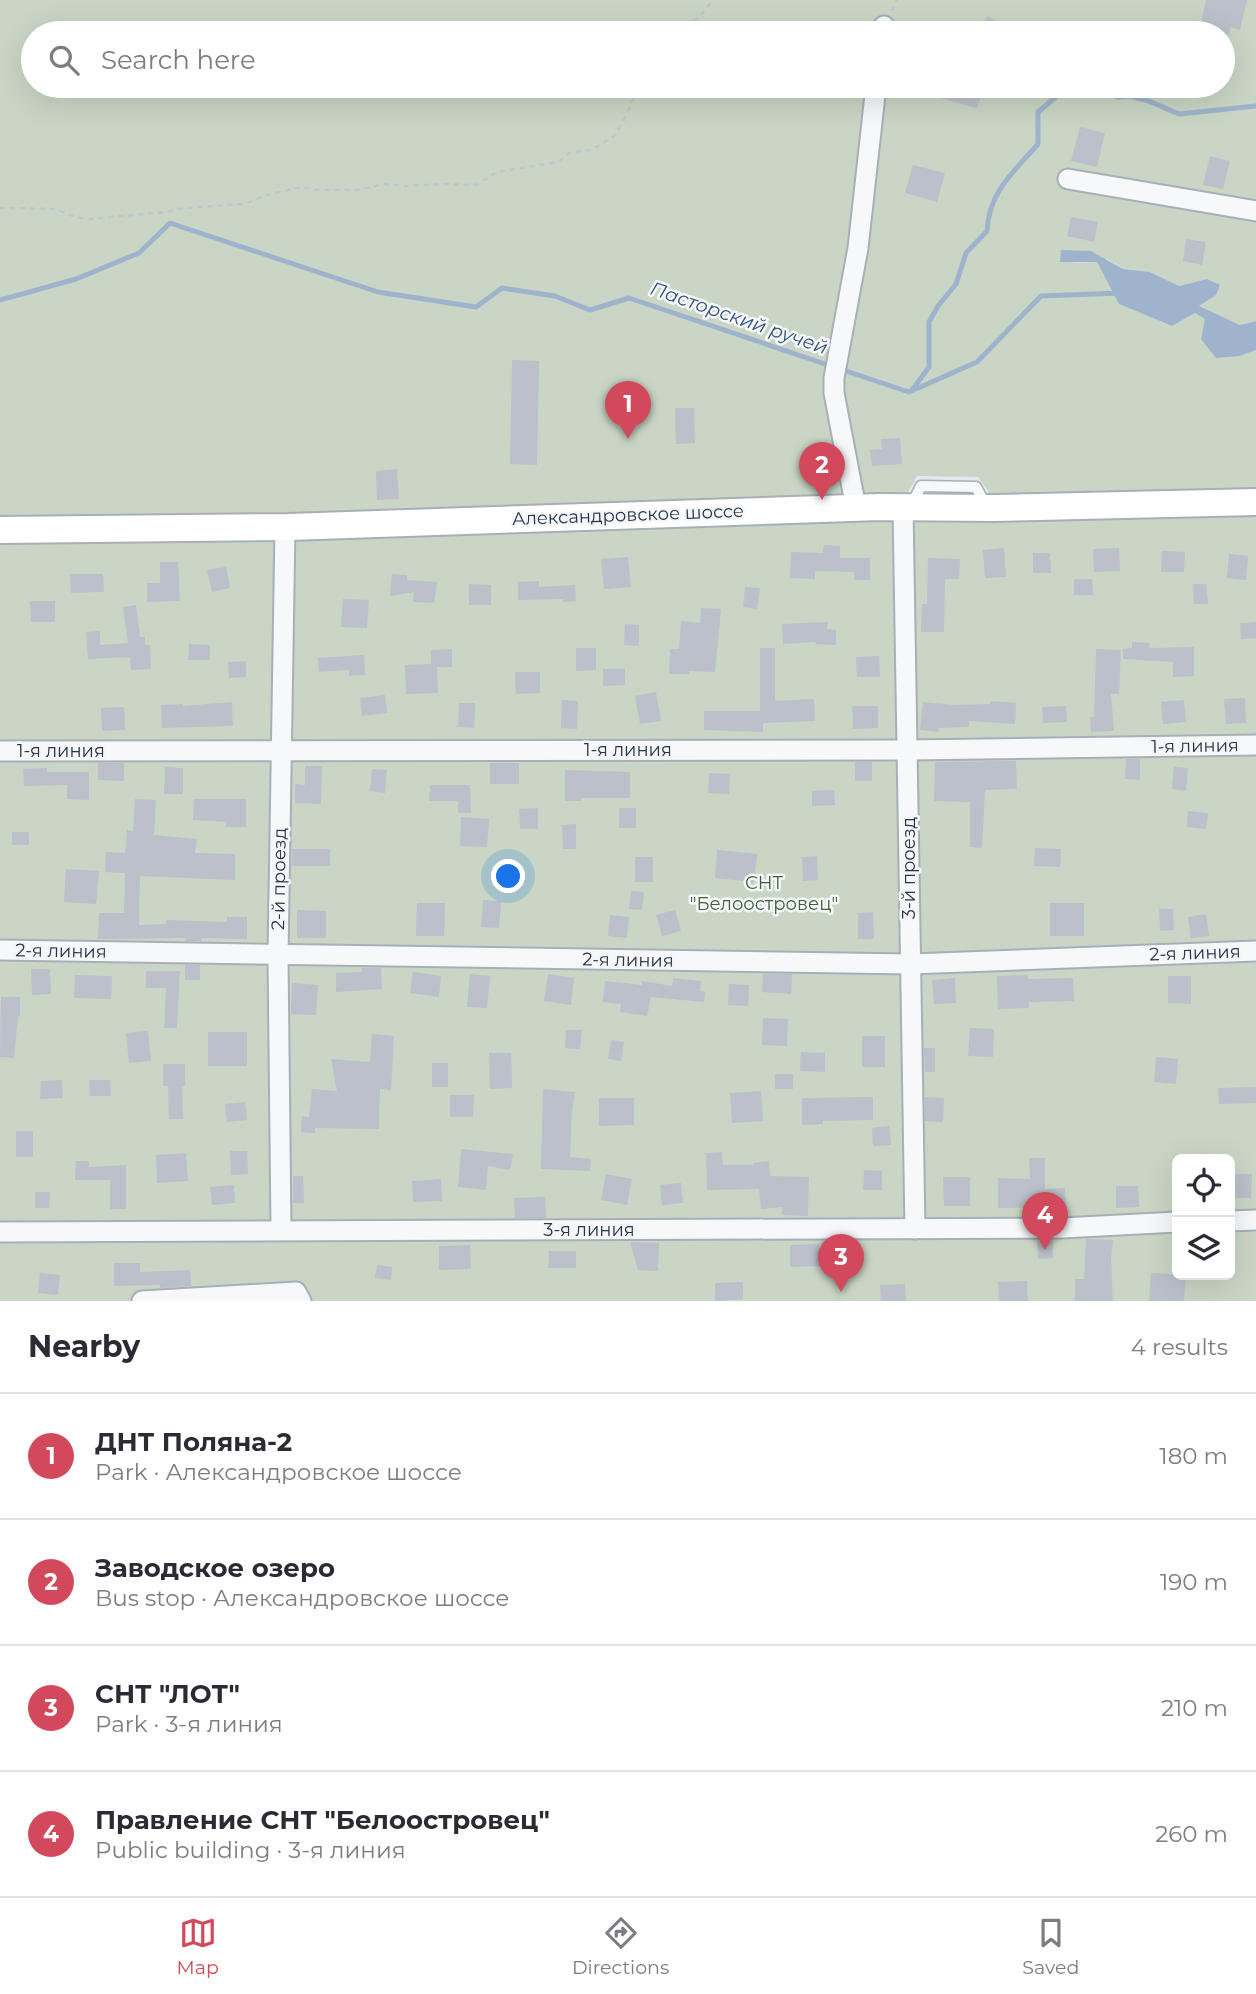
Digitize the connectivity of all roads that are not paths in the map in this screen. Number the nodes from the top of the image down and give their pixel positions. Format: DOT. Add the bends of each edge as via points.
graph roads {
  1 [pos="876,98"];
  2 [pos="1068,179"];
  3 [pos="1256,211"];
  4 [pos="1256,502"];
  5 [pos="907,507"];
  6 [pos="856,508"];
  7 [pos="285,527"];
  8 [pos="0,530"];
  9 [pos="1256,745"];
  10 [pos="281,750"];
  11 [pos="909,750"];
  12 [pos="0,751"];
  13 [pos="0,950"];
  14 [pos="1256,951"];
  15 [pos="278,956"];
  16 [pos="910,964"];
  17 [pos="1256,1220"];
  18 [pos="1235,1221"];
  19 [pos="1172,1222"];
  20 [pos="915,1229"];
  21 [pos="281,1230"];
  22 [pos="0,1232"];
  23 [pos="299,1296"];
  24 [pos="142,1301"];
  1 -- 6 [label="street" via="858,248 834,393"];
  2 -- 3 [label="street"];
  4 -- 5 [label="street, Александровское шоссе"];
  5 -- 6 [label="street, Александровское шоссе"];
  5 -- 11 [label="street, 3-й проезд"];
  6 -- 7 [label="street, Александровское шоссе"];
  7 -- 8 [label="street, Александровское шоссе"];
  7 -- 10 [label="street, 2-й проезд"];
  9 -- 11 [label="street, 1-я линия"];
  10 -- 11 [label="street, 1-я линия"];
  10 -- 12 [label="street, 1-я линия"];
  10 -- 15 [label="street, 2-й проезд"];
  11 -- 16 [label="street, 3-й проезд"];
  13 -- 15 [label="street, 2-я линия"];
  14 -- 16 [label="street, 2-я линия"];
  15 -- 16 [label="street, 2-я линия"];
  15 -- 21 [label="street, 2-й проезд"];
  16 -- 20 [label="street, 3-й проезд"];
  17 -- 18 [label="street"];
  19 -- 20 [label="street, 3-я линия"];
  20 -- 21 [label="street, 3-я линия"];
  21 -- 22 [label="street, 3-я линия"];
  23 -- 24 [label="street"];
}
